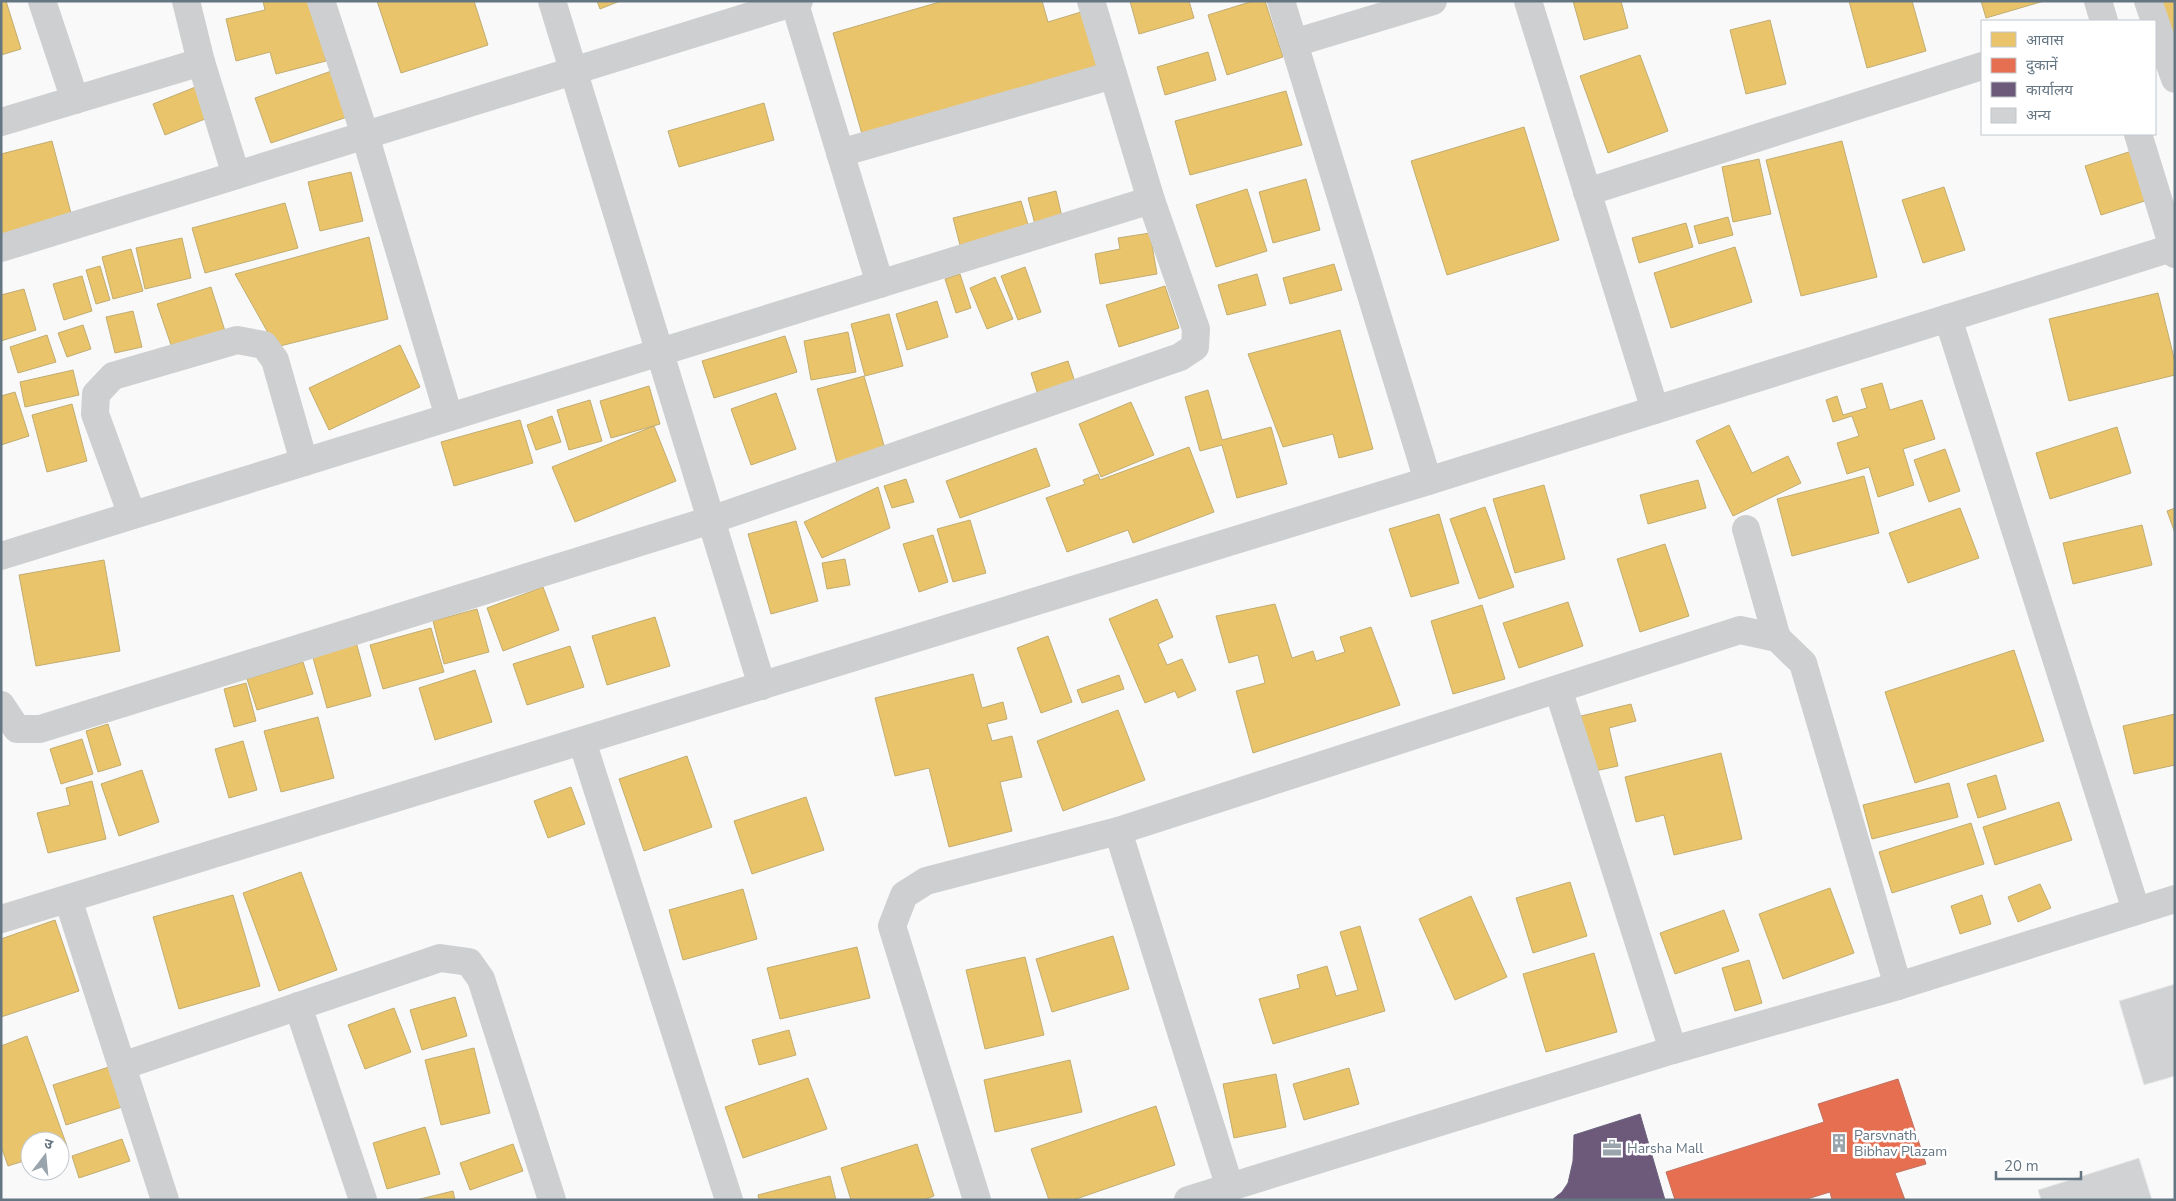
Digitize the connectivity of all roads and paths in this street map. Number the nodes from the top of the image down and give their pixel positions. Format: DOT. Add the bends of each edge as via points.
graph roads {
  1 [pos="42,1"];
  2 [pos="186,1"];
  3 [pos="321,1"];
  4 [pos="552,1"];
  5 [pos="1091,1"];
  6 [pos="1282,1"];
  7 [pos="1433,1"];
  8 [pos="1528,1"];
  9 [pos="2098,1"];
  10 [pos="2148,1"];
  11 [pos="796,2"];
  12 [pos="2104,20"];
  13 [pos="2155,20"];
  14 [pos="2156,24"];
  15 [pos="1294,43"];
  16 [pos="202,62"];
  17 [pos="1981,66"];
  18 [pos="574,71"];
  19 [pos="1113,75"];
  20 [pos="2175,79"];
  21 [pos="75,100"];
  22 [pos="1,122"];
  23 [pos="365,135"];
  24 [pos="2138,135"];
  25 [pos="840,153"];
  26 [pos="236,175"];
  27 [pos="1588,192"];
  28 [pos="1151,200"];
  29 [pos="1,248"];
  30 [pos="2174,249"];
  31 [pos="880,284"];
  32 [pos="1948,318"];
  33 [pos="660,351"];
  34 [pos="1655,410"];
  35 [pos="449,417"];
  36 [pos="304,462"];
  37 [pos="1428,481"];
  38 [pos="132,515"];
  39 [pos="711,520"];
  40 [pos="1746,529"];
  41 [pos="1,556"];
  42 [pos="1777,638"];
  43 [pos="762,686"];
  44 [pos="1558,689"];
  45 [pos="1,705"];
  46 [pos="582,741"];
  47 [pos="1118,831"];
  48 [pos="68,899"];
  49 [pos="2175,899"];
  50 [pos="2136,910"];
  51 [pos="1,919"];
  52 [pos="1898,986"];
  53 [pos="298,1006"];
  54 [pos="1673,1050"];
  55 [pos="122,1066"];
  56 [pos="1230,1188"];
  57 [pos="165,1200"];
  58 [pos="363,1200"];
  59 [pos="552,1200"];
  60 [pos="729,1200"];
  61 [pos="977,1200"];
  62 [pos="1188,1200"];
  1 -- 21 [label="street"];
  2 -- 16 [label="street"];
  3 -- 23 [label="street"];
  4 -- 18 [label="street"];
  5 -- 19 [label="street"];
  6 -- 15 [label="street"];
  7 -- 15 [label="street"];
  8 -- 27 [label="street"];
  9 -- 12 [label="street"];
  10 -- 13 [label="street"];
  11 -- 18 [label="street"];
  11 -- 25 [label="street"];
  14 -- 20 [label="street"];
  15 -- 37 [label="street"];
  16 -- 21 [label="street"];
  16 -- 26 [label="street"];
  17 -- 27 [label="street"];
  18 -- 23 [label="street"];
  18 -- 33 [label="street"];
  19 -- 25 [label="street"];
  19 -- 28 [label="street"];
  21 -- 22 [label="street"];
  23 -- 26 [label="street"];
  23 -- 35 [label="street"];
  24 -- 30 [label="street"];
  25 -- 31 [label="street"];
  26 -- 29 [label="street"];
  27 -- 34 [label="street"];
  28 -- 31 [label="street"];
  28 -- 39 [label="street" via="1196,329 1195,347 1180,357"];
  30 -- 32 [label="street"];
  31 -- 33 [label="street"];
  32 -- 34 [label="street"];
  32 -- 50 [label="street"];
  33 -- 35 [label="street"];
  33 -- 39 [label="street"];
  34 -- 37 [label="street"];
  35 -- 36 [label="street"];
  36 -- 38 [label="street"];
  36 -- 38 [label="street" via="275,360 264,346 237,340 113,376 96,394 95,414"];
  37 -- 43 [label="street"];
  38 -- 41 [label="street"];
  39 -- 43 [label="street"];
  39 -- 45 [label="street" via="40,729 17,729"];
  40 -- 42 [label="street"];
  42 -- 44 [label="street" via="1740,630"];
  42 -- 52 [label="street" via="1803,663"];
  43 -- 46 [label="street"];
  44 -- 47 [label="street"];
  44 -- 54 [label="street"];
  46 -- 48 [label="street"];
  46 -- 60 [label="street"];
  47 -- 56 [label="street"];
  47 -- 61 [label="street" via="926,881 904,895 892,926"];
  48 -- 51 [label="street"];
  48 -- 55 [label="street"];
  49 -- 50 [label="street"];
  50 -- 52 [label="street"];
  52 -- 54 [label="street"];
  53 -- 55 [label="street"];
  53 -- 58 [label="street"];
  53 -- 59 [label="street" via="440,958 469,962 481,979"];
  54 -- 56 [label="street"];
  55 -- 57 [label="street"];
  56 -- 62 [label="street"];
}
